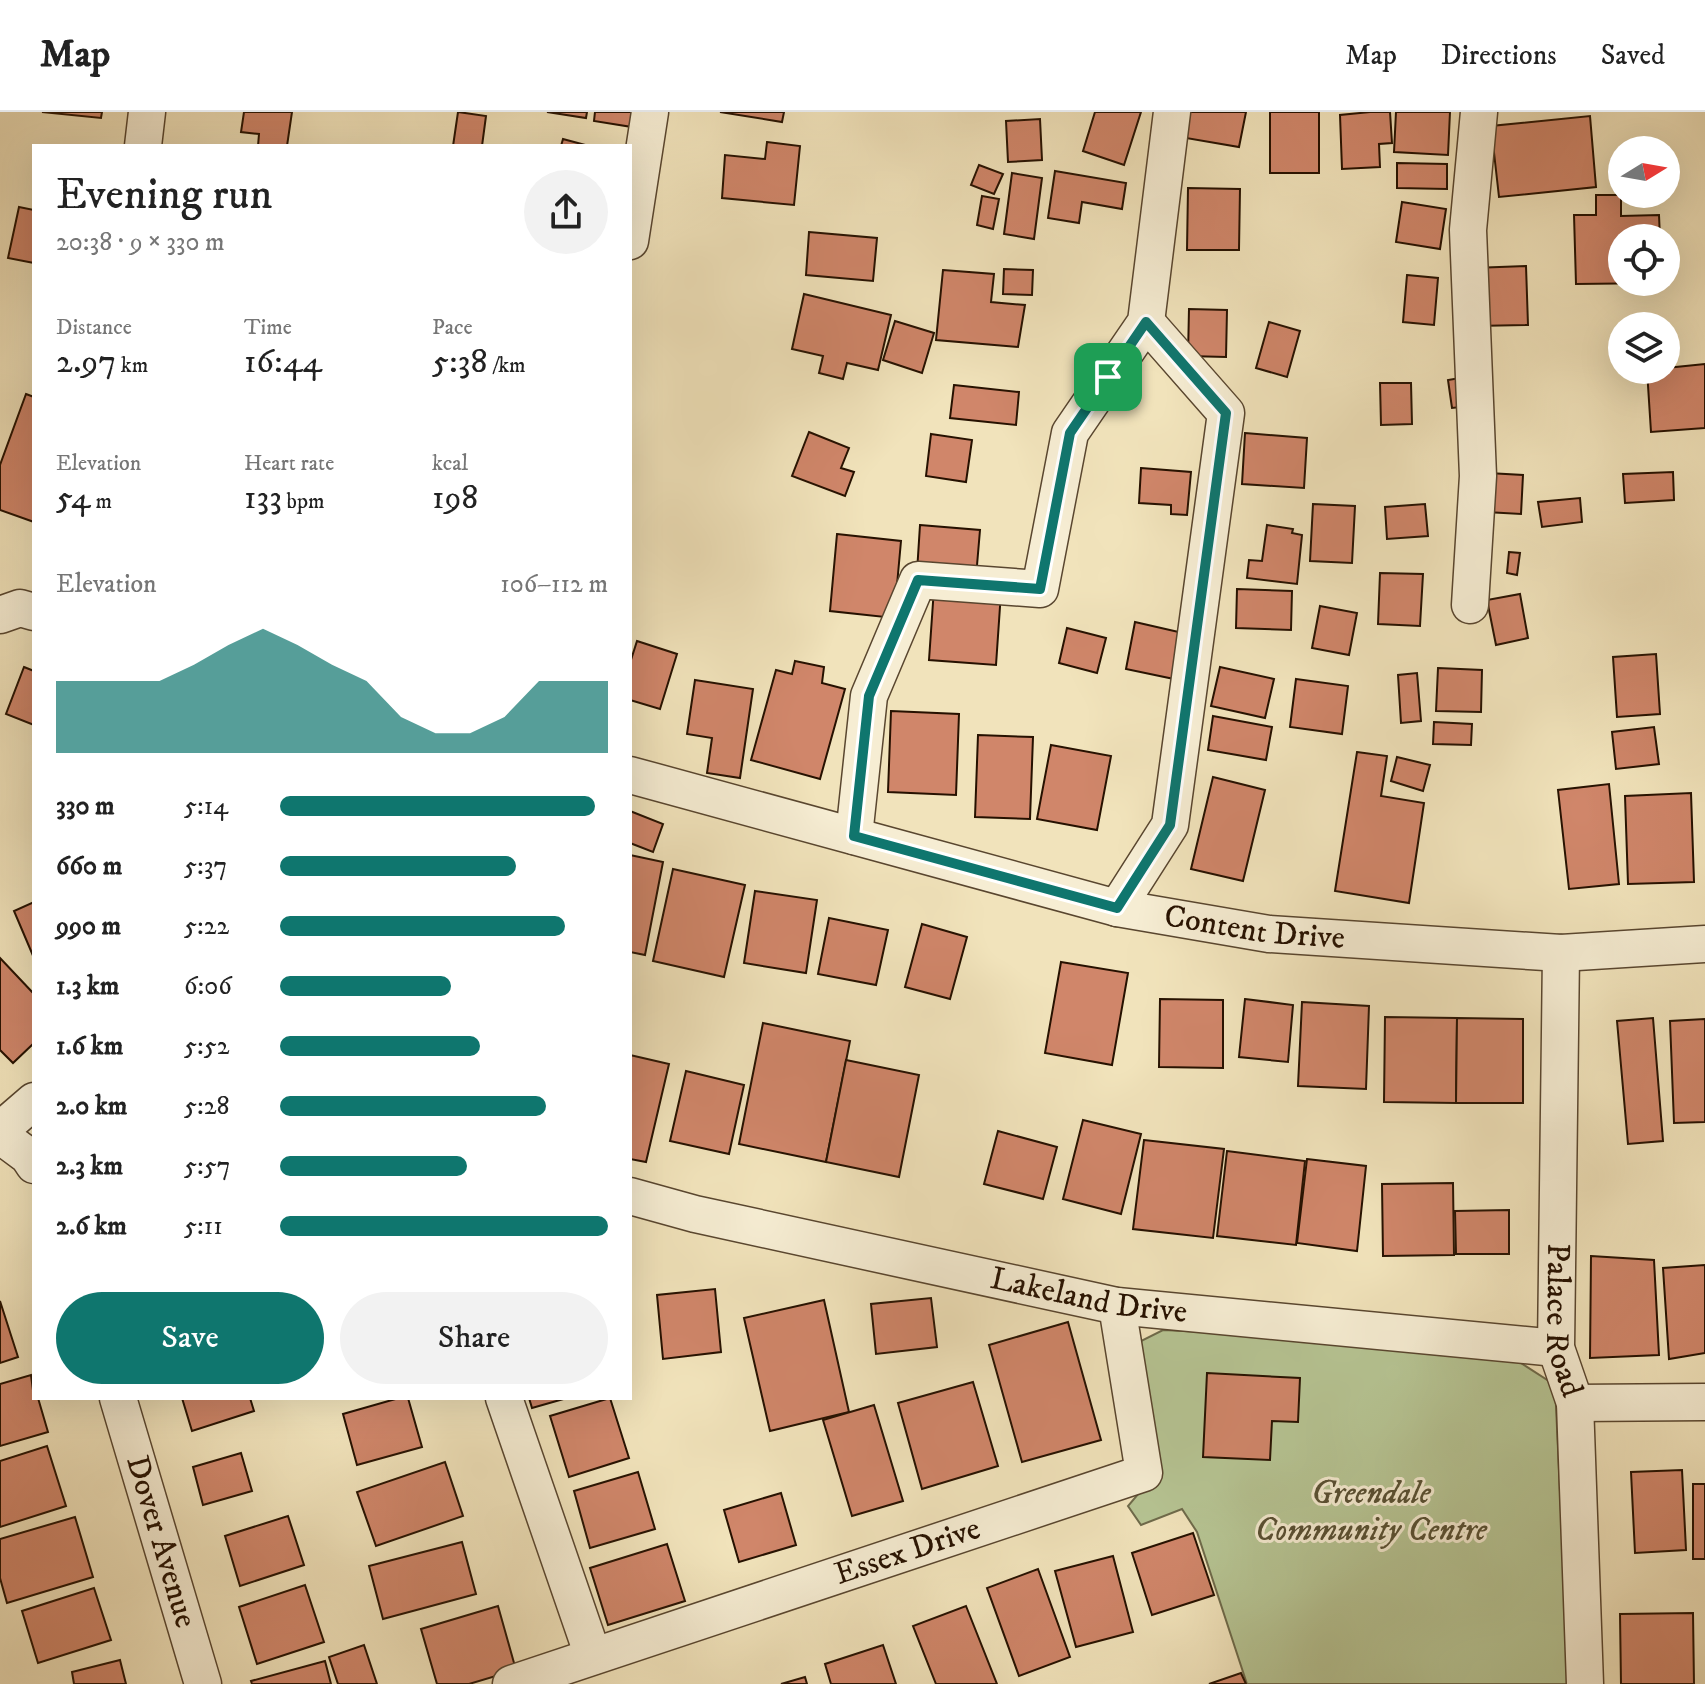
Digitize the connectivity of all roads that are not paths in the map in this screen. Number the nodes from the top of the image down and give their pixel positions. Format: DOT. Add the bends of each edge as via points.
graph roads {
  1 [pos="147,112"];
  2 [pos="650,112"];
  3 [pos="1172,112"];
  4 [pos="1479,112"];
  5 [pos="143,144"];
  6 [pos="632,228"];
  7 [pos="1146,322"];
  8 [pos="1470,605"];
  9 [pos="32,611"];
  10 [pos="0,615"];
  11 [pos="632,776"];
  12 [pos="854,836"];
  13 [pos="1117,908"];
  14 [pos="1705,944"];
  15 [pos="1561,953"];
  16 [pos="32,1103"];
  17 [pos="0,1136"];
  18 [pos="32,1162"];
  19 [pos="632,1197"];
  20 [pos="1117,1306"];
  21 [pos="1556,1348"];
  22 [pos="119,1400"];
  23 [pos="505,1400"];
  24 [pos="1705,1402"];
  25 [pos="1575,1403"];
  26 [pos="593,1656"];
  27 [pos="203,1684"];
  28 [pos="511,1684"];
  29 [pos="1585,1684"];
  1 -- 5 [label="street"];
  2 -- 6 [label="street"];
  3 -- 7 [label="street"];
  4 -- 8 [label="street" via="1468,230 1478,476"];
  7 -- 12 [label="street" via="1070,433 1040,589 918,580 869,696"];
  7 -- 13 [label="street" via="1226,413 1170,825"];
  9 -- 10 [label="street" via="20,608"];
  11 -- 12 [label="street, Content Drive"];
  12 -- 13 [label="street, Content Drive"];
  13 -- 15 [label="street, Content Drive" via="1269,934"];
  14 -- 15 [label="street, Content Drive"];
  15 -- 21 [label="street, Palace Road"];
  16 -- 17 [label="street"];
  17 -- 18 [label="street"];
  19 -- 20 [label="street, Lakeland Drive"];
  20 -- 21 [label="street, Lakeland Drive"];
  20 -- 26 [label="street, Essex Drive" via="1144,1473"];
  21 -- 25 [label="street, Palace Road"];
  22 -- 27 [label="street, Dover Avenue"];
  23 -- 26 [label="street"];
  24 -- 25 [label="street"];
  25 -- 29 [label="street, Palace Road"];
  26 -- 28 [label="street, Essex Drive"];
}
